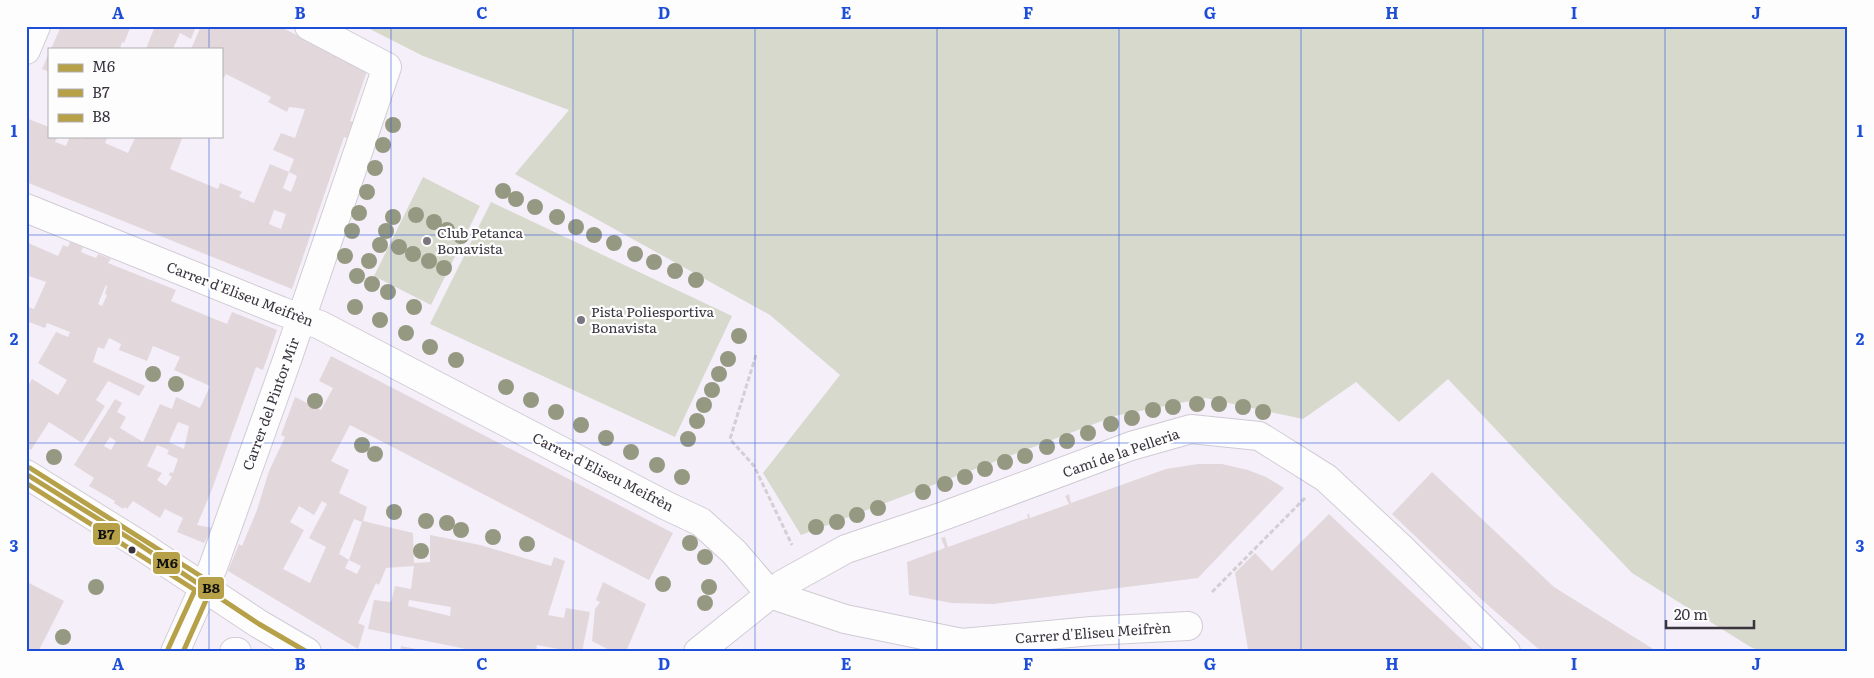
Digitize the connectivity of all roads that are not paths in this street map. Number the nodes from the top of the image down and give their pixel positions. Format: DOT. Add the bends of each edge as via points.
graph roads {
  1 [pos="36,26"];
  2 [pos="309,26"];
  3 [pos="26,50"];
  4 [pos="26,208"];
  5 [pos="301,319"];
  6 [pos="26,474"];
  7 [pos="204,587"];
  8 [pos="770,594"];
  9 [pos="1188,626"];
  10 [pos="174,652"];
  11 [pos="307,652"];
  12 [pos="698,652"];
  13 [pos="1506,652"];
  1 -- 3 [label="street"];
  2 -- 5 [label="street, Carrer del Pintor Mir" via="387,67"];
  4 -- 5 [label="street, Carrer d'Eliseu Meifrèn"];
  5 -- 7 [label="street, Carrer del Pintor Mir"];
  5 -- 8 [label="street, Carrer d'Eliseu Meifrèn" via="320,325 701,522 734,552"];
  6 -- 7 [label="street"];
  7 -- 10 [label="street, Carrer del Pintor Mir"];
  7 -- 11 [label="street"];
  8 -- 9 [label="street, Carrer d'Eliseu Meifrèn" via="844,619 962,643"];
  8 -- 12 [label="street, Camí de la Pelleria"];
  8 -- 13 [label="street, Camí de la Pelleria" via="803,571 846,549 1132,446 1191,429 1259,436 1326,478"];
}
